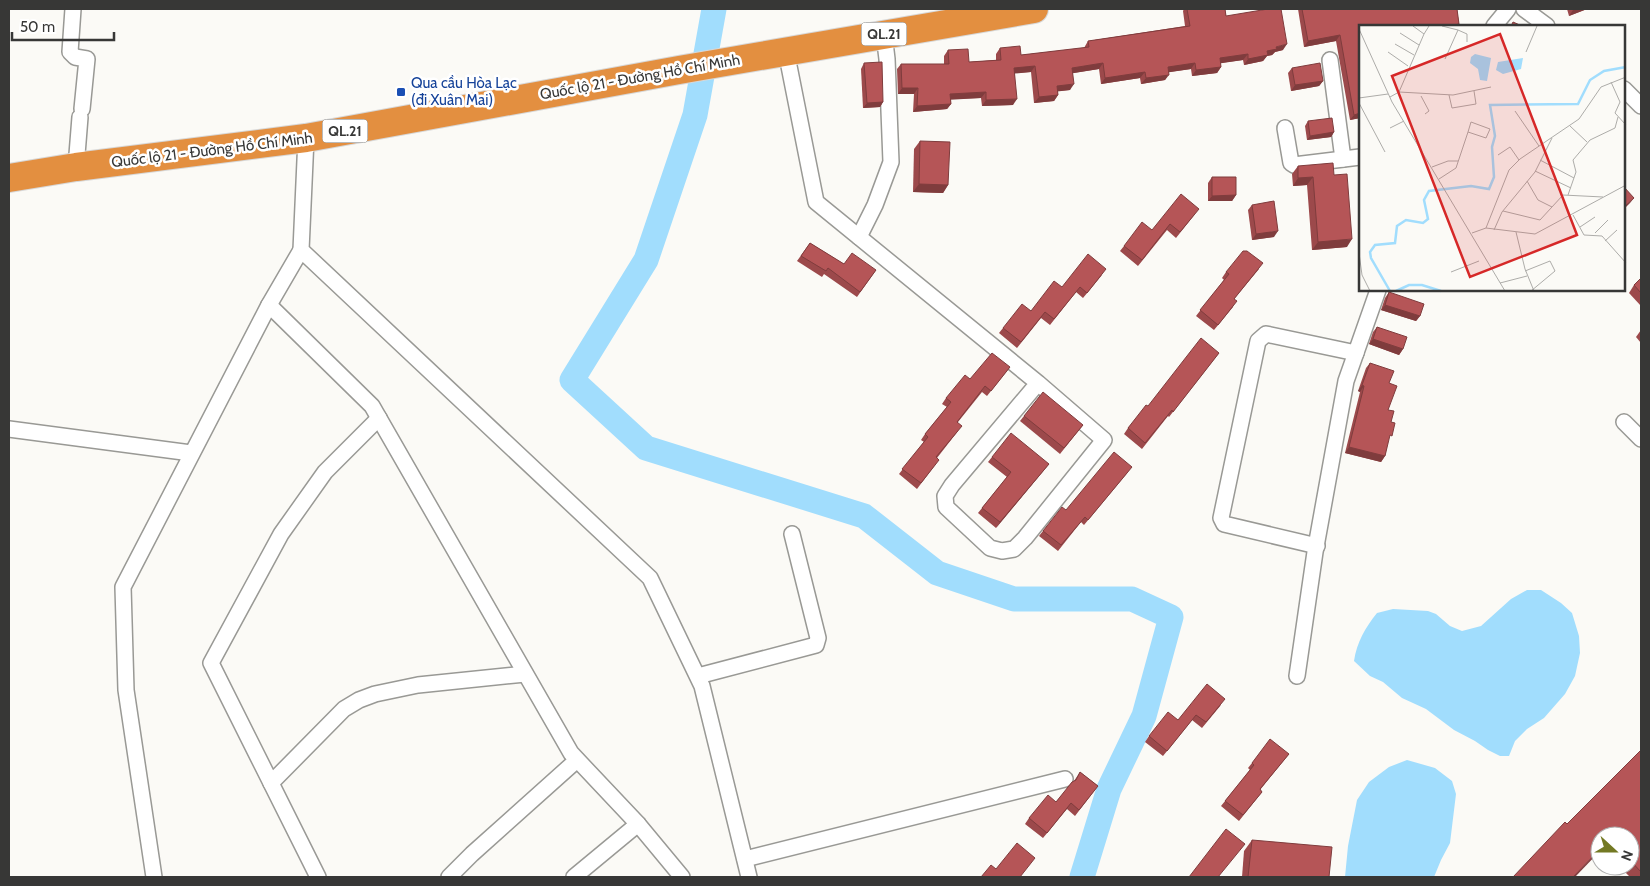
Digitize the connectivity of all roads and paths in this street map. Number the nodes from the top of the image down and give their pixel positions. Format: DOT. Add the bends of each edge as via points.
graph roads {
  1 [pos="73,9"];
  2 [pos="1034,9"];
  3 [pos="1508,9"];
  4 [pos="1524,9"];
  5 [pos="1495,25"];
  6 [pos="1546,25"];
  7 [pos="884,34"];
  8 [pos="786,51"];
  9 [pos="1330,60"];
  10 [pos="1625,90"];
  11 [pos="1641,106"];
  12 [pos="1285,128"];
  13 [pos="306,138"];
  14 [pos="1359,157"];
  15 [pos="1344,159"];
  16 [pos="76,167"];
  17 [pos="9,178"];
  18 [pos="859,237"];
  19 [pos="300,250"];
  20 [pos="1378,291"];
  21 [pos="269,306"];
  22 [pos="1356,353"];
  23 [pos="1038,383"];
  24 [pos="379,418"];
  25 [pos="1624,422"];
  26 [pos="9,429"];
  27 [pos="1641,439"];
  28 [pos="191,453"];
  29 [pos="792,534"];
  30 [pos="1316,546"];
  31 [pos="525,674"];
  32 [pos="698,676"];
  33 [pos="1297,676"];
  34 [pos="577,760"];
  35 [pos="1065,779"];
  36 [pos="271,783"];
  37 [pos="638,824"];
  38 [pos="745,859"];
  39 [pos="154,877"];
  40 [pos="318,877"];
  41 [pos="449,877"];
  42 [pos="574,877"];
  43 [pos="682,877"];
  44 [pos="750,877"];
  1 -- 16 [label="street" via="70,52 75,57 87,59"];
  2 -- 7 [label="highway, Quốc lộ 21 - Đường Hồ Chí Minh / QL.21"];
  3 -- 5 [label="street"];
  4 -- 6 [label="street"];
  7 -- 8 [label="highway, Quốc lộ 21 - Đường Hồ Chí Minh / QL.21"];
  7 -- 18 [label="street" via="891,162"];
  8 -- 13 [label="highway, Quốc lộ 21 - Đường Hồ Chí Minh / QL.21"];
  8 -- 18 [label="street" via="816,202"];
  9 -- 15 [label="street"];
  10 -- 11 [label="street"];
  12 -- 15 [label="street" via="1294,165"];
  13 -- 16 [label="highway, Quốc lộ 21 - Đường Hồ Chí Minh / QL.21"];
  13 -- 19 [label="street"];
  14 -- 15 [label="street"];
  16 -- 17 [label="highway, Quốc lộ 21 - Đường Hồ Chí Minh / QL.21"];
  18 -- 23 [label="street"];
  19 -- 21 [label="street"];
  19 -- 32 [label="street" via="650,578"];
  20 -- 22 [label="street"];
  21 -- 24 [label="street" via="372,406"];
  21 -- 28 [label="street"];
  22 -- 30 [label="street" via="1346,381"];
  22 -- 30 [label="street" via="1266,334 1258,341 1221,518 1224,524"];
  23 -- 23 [label="street" via="1104,440 1014,549 990,548 946,507 945,496"];
  24 -- 31 [label="street"];
  24 -- 36 [label="street" via="325,472 281,534 211,663"];
  25 -- 27 [label="street"];
  26 -- 28 [label="street"];
  28 -- 39 [label="street" via="123,588 126,690"];
  29 -- 32 [label="street" via="818,638 816,646"];
  30 -- 33 [label="street"];
  31 -- 34 [label="street"];
  31 -- 36 [label="street" via="418,685 359,700 344,709"];
  32 -- 38 [label="street"];
  34 -- 37 [label="street"];
  34 -- 41 [label="street"];
  35 -- 38 [label="street"];
  36 -- 40 [label="street"];
  37 -- 42 [label="street"];
  37 -- 43 [label="street"];
  38 -- 44 [label="street"];
}
